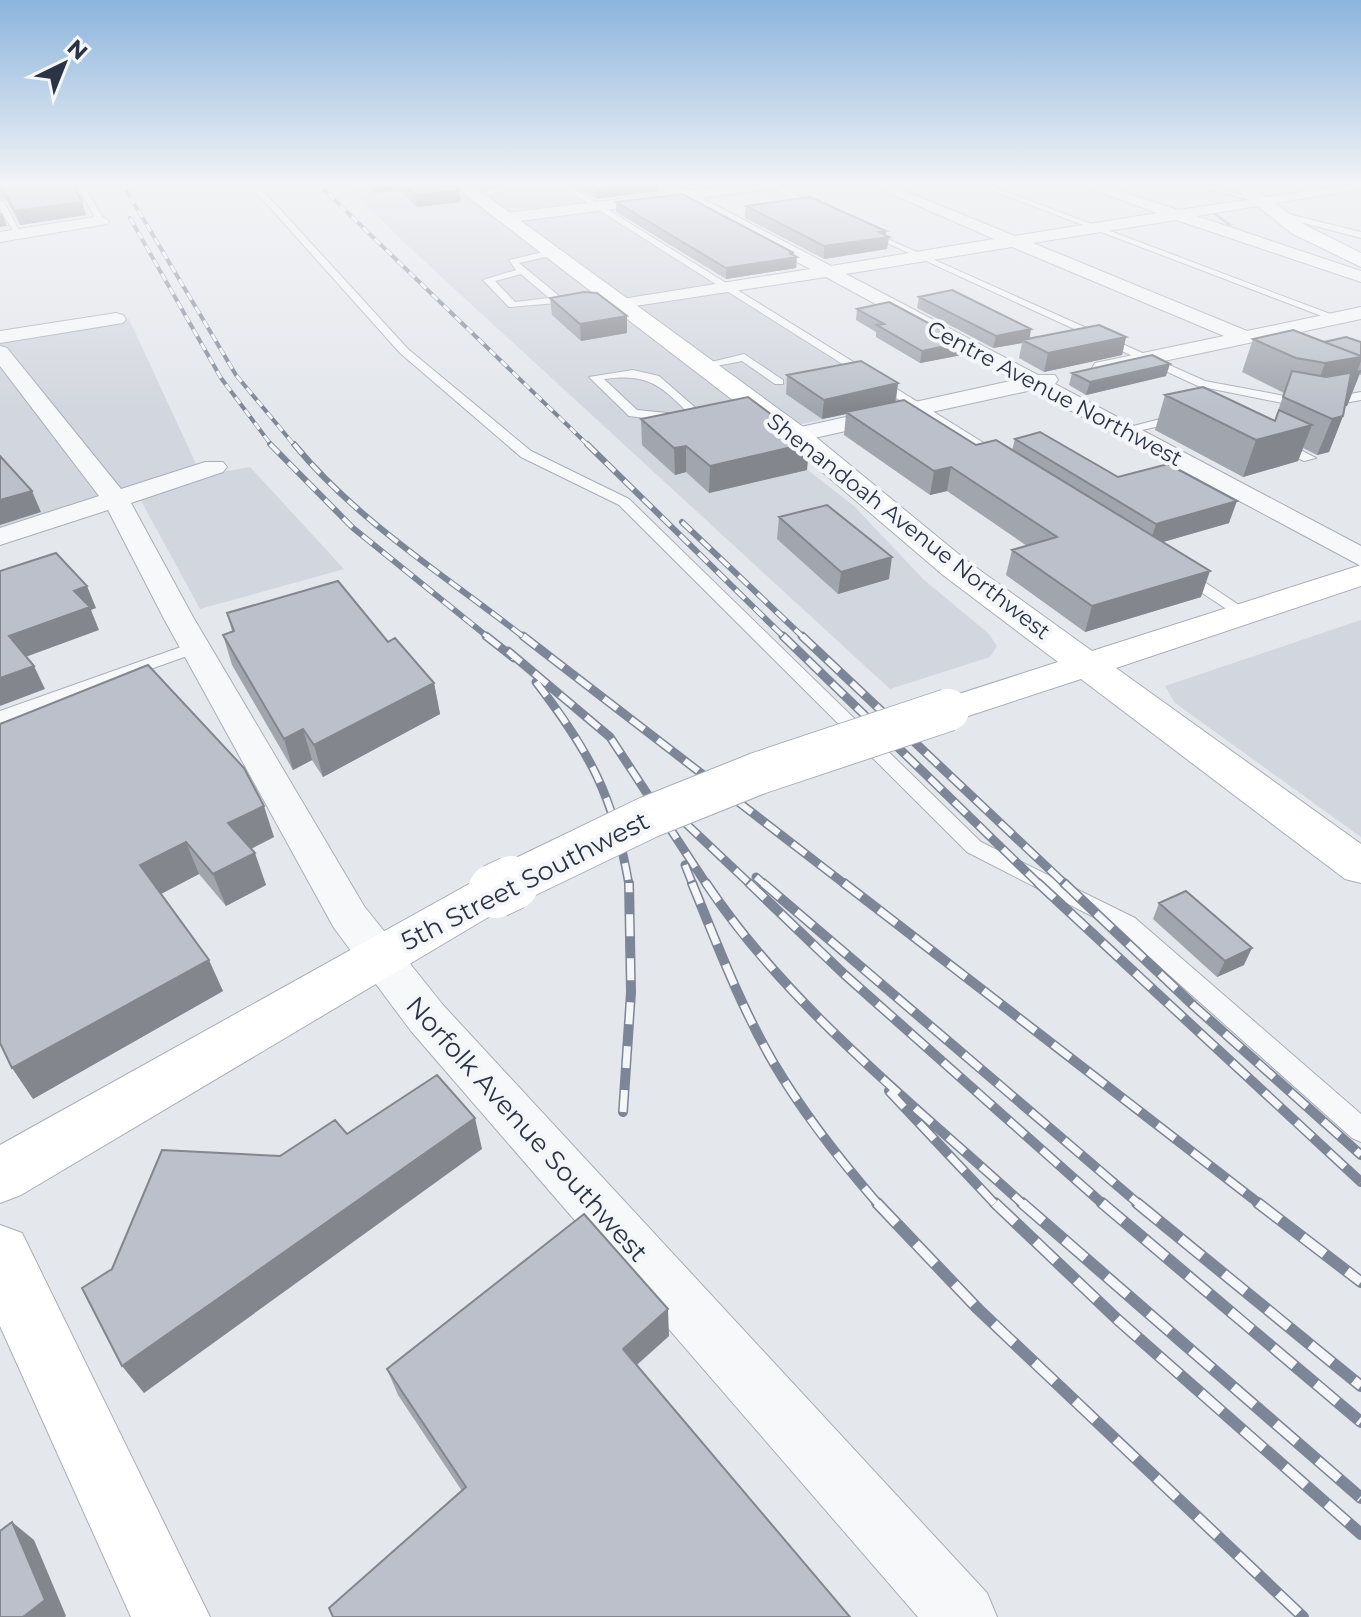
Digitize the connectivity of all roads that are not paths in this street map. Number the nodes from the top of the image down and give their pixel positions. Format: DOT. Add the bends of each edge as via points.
graph roads {
  1 [pos="320,258"];
  2 [pos="528,258"];
  3 [pos="559,258"];
  4 [pos="678,258"];
  5 [pos="804,258"];
  6 [pos="916,258"];
  7 [pos="929,258"];
  8 [pos="1055,258"];
  9 [pos="1181,258"];
  10 [pos="1307,258"];
  11 [pos="523,271"];
  12 [pos="828,271"];
  13 [pos="1361,277"];
  14 [pos="724,288"];
  15 [pos="622,305"];
  16 [pos="1361,313"];
  17 [pos="1336,318"];
  18 [pos="116,319"];
  19 [pos="0,337"];
  20 [pos="1245,338"];
  21 [pos="1274,350"];
  22 [pos="0,352"];
  23 [pos="1145,359"];
  24 [pos="701,366"];
  25 [pos="779,382"];
  26 [pos="1037,382"];
  27 [pos="1361,396"];
  28 [pos="919,408"];
  29 [pos="1197,414"];
  30 [pos="707,418"];
  31 [pos="1124,430"];
  32 [pos="796,435"];
  33 [pos="1259,435"];
  34 [pos="1309,458"];
  35 [pos="1009,463"];
  36 [pos="214,467"];
  37 [pos="116,500"];
  38 [pos="0,537"];
  39 [pos="1361,557"];
  40 [pos="1167,564"];
  41 [pos="1361,575"];
  42 [pos="1243,613"];
  43 [pos="195,647"];
  44 [pos="1085,664"];
  45 [pos="0,717"];
  46 [pos="1361,867"];
  47 [pos="377,956"];
  48 [pos="1361,1130"];
  49 [pos="0,1176"];
  50 [pos="0,1255"];
  51 [pos="171,1617"];
  52 [pos="963,1617"];
  1 -- 48 [label="lane" via="404,351 526,454 600,485 624,502 974,847 1127,924"];
  2 -- 11 [label="lane" via="512,262"];
  3 -- 15 [label="street, Shenandoah Avenue Northwest"];
  4 -- 14 [label="lane"];
  5 -- 12 [label="street, Centre Avenue Northwest"];
  6 -- 12 [label="street"];
  7 -- 23 [label="lane"];
  8 -- 20 [label="street"];
  9 -- 17 [label="lane"];
  10 -- 13 [label="street"];
  11 -- 11 [label="lane" via="488,280 513,305 553,301"];
  12 -- 14 [label="street"];
  12 -- 26 [label="street, Centre Avenue Northwest"];
  14 -- 15 [label="street"];
  14 -- 28 [label="lane"];
  15 -- 24 [label="street, Shenandoah Avenue Northwest"];
  16 -- 17 [label="street"];
  17 -- 20 [label="street"];
  18 -- 19 [label="street"];
  20 -- 21 [label="street"];
  20 -- 23 [label="street"];
  22 -- 37 [label="street, Norfolk Avenue Southwest"];
  23 -- 26 [label="street"];
  23 -- 27 [label="lane" via="1202,384 1297,403 1325,404"];
  24 -- 25 [label="lane" via="744,357"];
  24 -- 32 [label="street, Shenandoah Avenue Northwest" via="753,414"];
  26 -- 28 [label="street"];
  26 -- 31 [label="street, Centre Avenue Northwest"];
  28 -- 32 [label="street"];
  28 -- 35 [label="lane"];
  29 -- 31 [label="lane"];
  30 -- 30 [label="lane" via="633,413 595,377 632,371 652,374"];
  31 -- 39 [label="street, Centre Avenue Northwest"];
  32 -- 44 [label="street, Shenandoah Avenue Northwest" via="955,568"];
  33 -- 34 [label="lane"];
  36 -- 37 [label="street"];
  37 -- 38 [label="street"];
  37 -- 43 [label="street, Norfolk Avenue Southwest"];
  40 -- 42 [label="lane"];
  41 -- 42 [label="street, 5th Street Southwest"];
  42 -- 44 [label="street, 5th Street Southwest"];
  43 -- 45 [label="lane"];
  43 -- 47 [label="street, Norfolk Avenue Southwest" via="349,917"];
  44 -- 46 [label="street, Shenandoah Avenue Northwest"];
  44 -- 47 [label="street, 5th Street Southwest, bridge" via="759,773 662,811 495,891"];
  47 -- 49 [label="street, 5th Street Southwest"];
  47 -- 52 [label="street, Norfolk Avenue Southwest"];
  50 -- 51 [label="street"];
}
